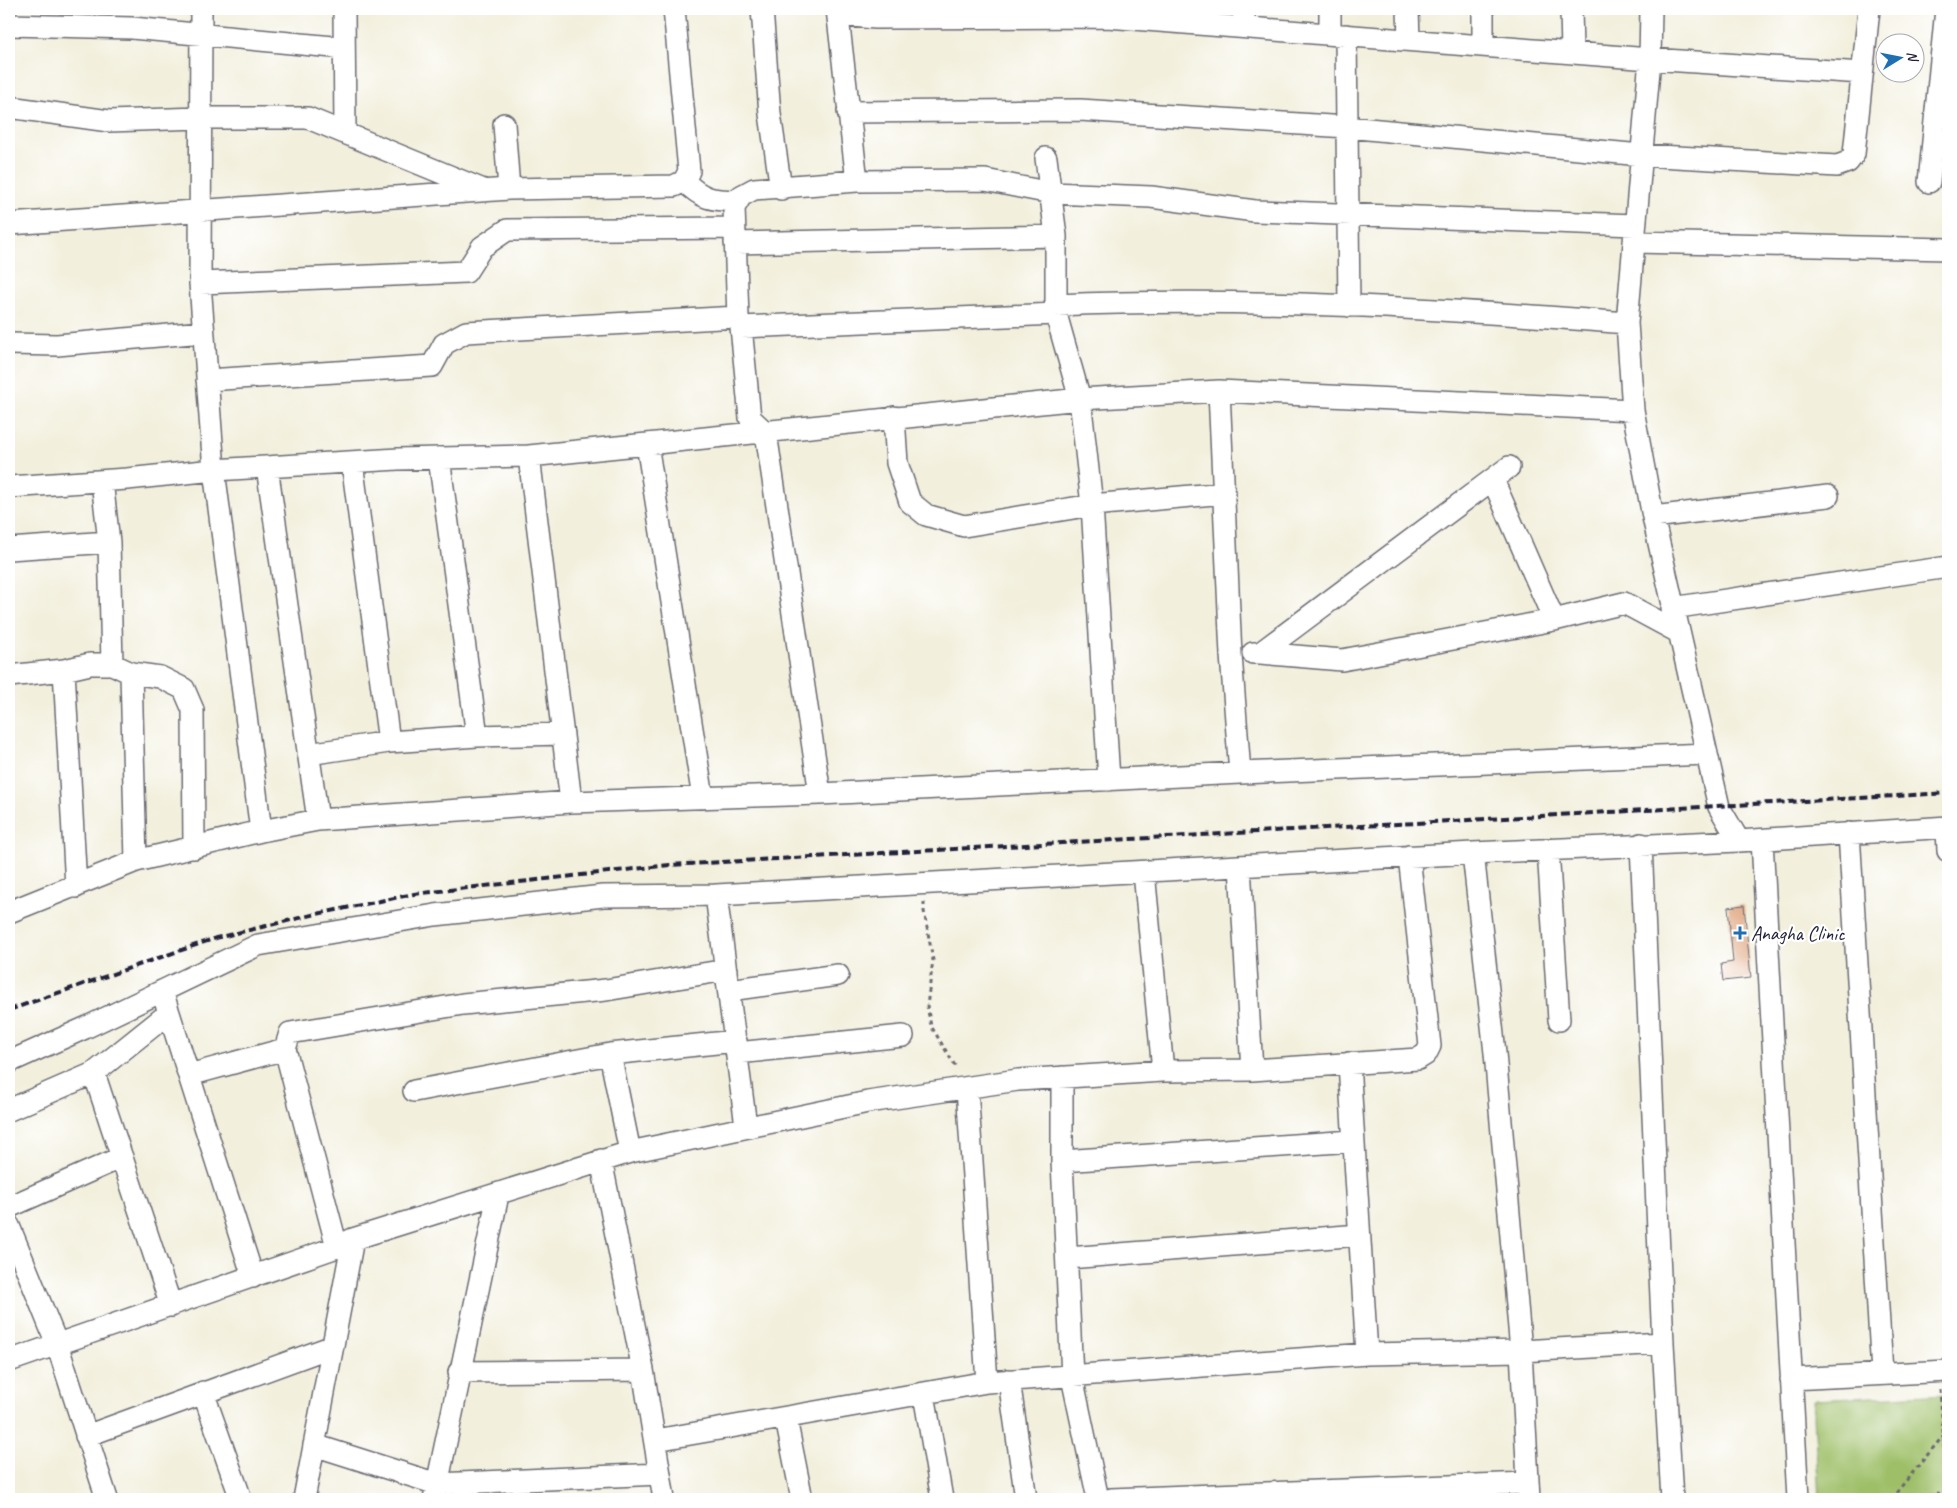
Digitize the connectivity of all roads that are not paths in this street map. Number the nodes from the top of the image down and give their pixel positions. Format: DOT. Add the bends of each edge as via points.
graph roads {
  1 [pos="201,9"];
  2 [pos="344,9"];
  3 [pos="674,9"];
  4 [pos="762,9"];
  5 [pos="1330,9"];
  6 [pos="1408,9"];
  7 [pos="1483,9"];
  8 [pos="1571,9"];
  9 [pos="1651,9"];
  10 [pos="1869,9"];
  11 [pos="1946,9"];
  12 [pos="838,12"];
  13 [pos="944,13"];
  14 [pos="1107,13"];
  15 [pos="1194,16"];
  16 [pos="1244,18"];
  17 [pos="9,25"];
  18 [pos="201,34"];
  19 [pos="1338,35"];
  20 [pos="1409,40"];
  21 [pos="1483,45"];
  22 [pos="344,48"];
  23 [pos="1572,52"];
  24 [pos="1650,59"];
  25 [pos="1862,73"];
  26 [pos="9,107"];
  27 [pos="848,112"];
  28 [pos="200,118"];
  29 [pos="504,124"];
  30 [pos="1347,127"];
  31 [pos="345,134"];
  32 [pos="1641,155"];
  33 [pos="1046,158"];
  34 [pos="684,181"];
  35 [pos="857,181"];
  36 [pos="1929,182"];
  37 [pos="509,189"];
  38 [pos="781,189"];
  39 [pos="486,191"];
  40 [pos="1051,193"];
  41 [pos="738,201"];
  42 [pos="200,210"];
  43 [pos="1349,216"];
  44 [pos="9,224"];
  45 [pos="1635,233"];
  46 [pos="735,236"];
  47 [pos="1056,236"];
  48 [pos="1948,249"];
  49 [pos="200,283"];
  50 [pos="1349,306"];
  51 [pos="1056,309"];
  52 [pos="740,322"];
  53 [pos="1627,323"];
  54 [pos="204,332"];
  55 [pos="9,344"];
  56 [pos="207,380"];
  57 [pos="1219,390"];
  58 [pos="1080,399"];
  59 [pos="1633,410"];
  60 [pos="894,417"];
  61 [pos="766,433"];
  62 [pos="647,444"];
  63 [pos="529,456"];
  64 [pos="439,458"];
  65 [pos="352,462"];
  66 [pos="267,467"];
  67 [pos="214,470"];
  68 [pos="102,481"];
  69 [pos="9,487"];
  70 [pos="1225,493"];
  71 [pos="1828,496"];
  72 [pos="1092,505"];
  73 [pos="1653,518"];
  74 [pos="109,542"];
  75 [pos="9,549"];
  76 [pos="1948,567"];
  77 [pos="1672,608"];
  78 [pos="1554,620"];
  79 [pos="1678,632"];
  80 [pos="1260,653"];
  81 [pos="1231,655"];
  82 [pos="122,668"];
  83 [pos="64,670"];
  84 [pos="9,676"];
  85 [pos="563,734"];
  86 [pos="477,736"];
  87 [pos="389,742"];
  88 [pos="308,754"];
  89 [pos="1707,754"];
  90 [pos="1240,773"];
  91 [pos="1109,780"];
  92 [pos="820,794"];
  93 [pos="703,798"];
  94 [pos="571,802"];
  95 [pos="318,820"];
  96 [pos="1948,828"];
  97 [pos="261,831"];
  98 [pos="1849,833"];
  99 [pos="1762,840"];
  100 [pos="1739,841"];
  101 [pos="1641,844"];
  102 [pos="194,848"];
  103 [pos="1548,849"];
  104 [pos="1948,851"];
  105 [pos="1473,853"];
  106 [pos="1409,856"];
  107 [pos="136,861"];
  108 [pos="1240,866"];
  109 [pos="1144,872"];
  110 [pos="76,887"];
  111 [pos="716,895"];
  112 [pos="9,912"];
  113 [pos="838,975"];
  114 [pos="727,980"];
  115 [pos="162,991"];
  116 [pos="169,1013"];
  117 [pos="1559,1020"];
  118 [pos="903,1036"];
  119 [pos="736,1047"];
  120 [pos="285,1050"];
  121 [pos="610,1054"];
  122 [pos="9,1062"];
  123 [pos="1349,1063"];
  124 [pos="1162,1070"];
  125 [pos="1252,1070"];
  126 [pos="94,1073"];
  127 [pos="189,1075"];
  128 [pos="1062,1077"];
  129 [pos="967,1088"];
  130 [pos="414,1091"];
  131 [pos="9,1110"];
  132 [pos="746,1126"];
  133 [pos="1352,1141"];
  134 [pos="630,1152"];
  135 [pos="122,1157"];
  136 [pos="601,1160"];
  137 [pos="1062,1162"];
  138 [pos="498,1195"];
  139 [pos="9,1208"];
  140 [pos="9,1226"];
  141 [pos="1360,1235"];
  142 [pos="345,1243"];
  143 [pos="1068,1258"];
  144 [pos="253,1277"];
  145 [pos="171,1306"];
  146 [pos="1663,1343"];
  147 [pos="57,1344"];
  148 [pos="333,1346"];
  149 [pos="1521,1351"];
  150 [pos="1367,1354"];
  151 [pos="9,1361"];
  152 [pos="643,1370"];
  153 [pos="1943,1371"];
  154 [pos="459,1372"];
  155 [pos="1882,1373"];
  156 [pos="1072,1377"];
  157 [pos="1791,1379"];
  158 [pos="1010,1380"];
  159 [pos="987,1382"];
  160 [pos="203,1392"];
  161 [pos="924,1394"];
  162 [pos="786,1419"];
  163 [pos="86,1436"];
  164 [pos="656,1440"];
  165 [pos="314,1445"];
  166 [pos="660,1474"];
  167 [pos="435,1491"];
  168 [pos="1423,1493"];
  169 [pos="1529,1494"];
  170 [pos="1324,1495"];
  171 [pos="1232,1497"];
  172 [pos="107,1499"];
  173 [pos="241,1499"];
  174 [pos="304,1499"];
  175 [pos="664,1499"];
  176 [pos="802,1499"];
  177 [pos="942,1499"];
  178 [pos="1026,1499"];
  179 [pos="1098,1499"];
  180 [pos="1111,1499"];
  181 [pos="1672,1499"];
  182 [pos="1798,1499"];
  1 -- 18 [label="street"];
  2 -- 22 [label="street"];
  3 -- 34 [label="street" via="688,146 689,171"];
  4 -- 38 [label="street" via="770,114"];
  5 -- 19 [label="street"];
  6 -- 20 [label="street"];
  7 -- 21 [label="street"];
  8 -- 23 [label="street"];
  9 -- 24 [label="street"];
  10 -- 25 [label="street"];
  11 -- 36 [label="street"];
  12 -- 13 [label="street"];
  12 -- 27 [label="street"];
  13 -- 14 [label="street"];
  14 -- 15 [label="street"];
  15 -- 16 [label="street"];
  16 -- 19 [label="street"];
  17 -- 18 [label="street" via="132,28"];
  18 -- 22 [label="street"];
  18 -- 28 [label="street"];
  19 -- 20 [label="street"];
  19 -- 30 [label="street"];
  20 -- 21 [label="street"];
  21 -- 23 [label="street"];
  22 -- 31 [label="street"];
  23 -- 24 [label="street"];
  24 -- 25 [label="street"];
  24 -- 32 [label="street"];
  25 -- 32 [label="street" via="1854,154 1848,162 1838,166"];
  26 -- 28 [label="street" via="109,121"];
  27 -- 30 [label="street" via="1080,110"];
  27 -- 35 [label="street"];
  28 -- 31 [label="street" via="308,118"];
  28 -- 42 [label="street"];
  29 -- 37 [label="street"];
  30 -- 32 [label="street"];
  30 -- 43 [label="street"];
  31 -- 39 [label="street"];
  32 -- 45 [label="street"];
  33 -- 40 [label="street"];
  34 -- 37 [label="street" via="674,186 658,187"];
  34 -- 41 [label="street" via="698,195"];
  35 -- 38 [label="street"];
  35 -- 40 [label="street" via="985,180"];
  37 -- 39 [label="street"];
  38 -- 41 [label="street" via="754,189"];
  39 -- 42 [label="street"];
  40 -- 43 [label="street" via="1151,197 1255,211"];
  40 -- 47 [label="street"];
  41 -- 46 [label="street" via="734,208"];
  42 -- 44 [label="street"];
  42 -- 49 [label="street"];
  43 -- 45 [label="street"];
  43 -- 50 [label="street"];
  45 -- 48 [label="street"];
  45 -- 53 [label="street"];
  46 -- 47 [label="street"];
  46 -- 49 [label="street" via="507,230 482,247 466,272"];
  46 -- 52 [label="street"];
  47 -- 51 [label="street"];
  49 -- 54 [label="street"];
  50 -- 51 [label="street" via="1157,300"];
  50 -- 53 [label="street" via="1462,310"];
  51 -- 52 [label="street"];
  51 -- 58 [label="street"];
  52 -- 56 [label="street" via="466,332 444,344 432,366"];
  52 -- 61 [label="street" via="750,418"];
  53 -- 59 [label="street"];
  54 -- 55 [label="street" via="57,345"];
  54 -- 56 [label="street"];
  56 -- 67 [label="street"];
  57 -- 58 [label="street"];
  57 -- 59 [label="street"];
  57 -- 70 [label="street"];
  58 -- 60 [label="street"];
  58 -- 72 [label="street"];
  59 -- 73 [label="street"];
  60 -- 61 [label="street"];
  60 -- 72 [label="street" via="897,463 910,502 926,515 964,526"];
  61 -- 62 [label="street"];
  61 -- 92 [label="street"];
  62 -- 63 [label="street"];
  62 -- 93 [label="street"];
  63 -- 64 [label="street"];
  63 -- 85 [label="street"];
  64 -- 65 [label="street"];
  64 -- 86 [label="street"];
  65 -- 66 [label="street"];
  65 -- 87 [label="street"];
  66 -- 67 [label="street"];
  66 -- 88 [label="street"];
  67 -- 68 [label="street"];
  67 -- 97 [label="street"];
  68 -- 69 [label="street"];
  68 -- 74 [label="street"];
  70 -- 72 [label="street"];
  70 -- 81 [label="street"];
  71 -- 73 [label="street"];
  72 -- 91 [label="street"];
  73 -- 77 [label="street"];
  74 -- 75 [label="street"];
  74 -- 82 [label="street"];
  76 -- 77 [label="street"];
  77 -- 79 [label="street"];
  78 -- 79 [label="street" via="1624,603"];
  78 -- 80 [label="street" via="1342,660"];
  78 -- 80 [label="street" via="1501,474"];
  79 -- 89 [label="street"];
  80 -- 81 [label="street"];
  81 -- 90 [label="street"];
  82 -- 83 [label="street" via="90,664"];
  82 -- 102 [label="street" via="160,677 184,689 194,710"];
  82 -- 107 [label="street"];
  83 -- 84 [label="street"];
  83 -- 110 [label="street"];
  85 -- 86 [label="street"];
  85 -- 94 [label="street"];
  86 -- 87 [label="street"];
  87 -- 88 [label="street"];
  88 -- 95 [label="street"];
  89 -- 90 [label="street"];
  89 -- 100 [label="street" via="1719,807"];
  90 -- 91 [label="street"];
  91 -- 92 [label="street"];
  92 -- 93 [label="street"];
  93 -- 94 [label="street"];
  94 -- 95 [label="street"];
  95 -- 97 [label="street"];
  96 -- 98 [label="street"];
  96 -- 104 [label="street"];
  97 -- 102 [label="street"];
  98 -- 99 [label="street"];
  98 -- 155 [label="street"];
  99 -- 100 [label="street"];
  99 -- 157 [label="street"];
  100 -- 101 [label="street"];
  101 -- 103 [label="street"];
  101 -- 146 [label="street"];
  102 -- 107 [label="street"];
  103 -- 105 [label="street"];
  103 -- 117 [label="street"];
  105 -- 106 [label="street"];
  105 -- 149 [label="street" via="1495,1053"];
  106 -- 108 [label="street"];
  106 -- 123 [label="street" via="1430,1046 1418,1059"];
  107 -- 110 [label="street"];
  108 -- 109 [label="street"];
  108 -- 125 [label="street"];
  109 -- 111 [label="street"];
  109 -- 124 [label="street"];
  110 -- 112 [label="street"];
  111 -- 114 [label="street"];
  111 -- 115 [label="street" via="593,897 435,915 258,945"];
  113 -- 114 [label="street"];
  114 -- 119 [label="street"];
  114 -- 120 [label="street" via="463,1004 290,1033"];
  115 -- 116 [label="street"];
  115 -- 122 [label="street"];
  116 -- 126 [label="street"];
  116 -- 127 [label="street"];
  118 -- 119 [label="street"];
  119 -- 121 [label="street"];
  119 -- 132 [label="street"];
  120 -- 127 [label="street"];
  120 -- 142 [label="street"];
  121 -- 130 [label="street"];
  121 -- 134 [label="street"];
  123 -- 125 [label="street"];
  123 -- 133 [label="street"];
  124 -- 125 [label="street"];
  124 -- 128 [label="street"];
  126 -- 131 [label="street"];
  126 -- 135 [label="street"];
  127 -- 144 [label="street"];
  128 -- 129 [label="street"];
  128 -- 137 [label="street"];
  129 -- 132 [label="street" via="868,1102"];
  129 -- 159 [label="street"];
  132 -- 134 [label="street"];
  133 -- 137 [label="street"];
  133 -- 141 [label="street"];
  134 -- 136 [label="street"];
  135 -- 139 [label="street"];
  135 -- 145 [label="street"];
  136 -- 138 [label="street"];
  136 -- 152 [label="street"];
  137 -- 143 [label="street"];
  138 -- 142 [label="street"];
  138 -- 154 [label="street"];
  140 -- 147 [label="street"];
  141 -- 143 [label="street"];
  141 -- 150 [label="street"];
  142 -- 144 [label="street"];
  142 -- 148 [label="street"];
  143 -- 156 [label="street"];
  144 -- 145 [label="street"];
  145 -- 147 [label="street"];
  146 -- 149 [label="street"];
  146 -- 181 [label="street"];
  147 -- 151 [label="street"];
  147 -- 163 [label="street"];
  148 -- 160 [label="street"];
  148 -- 165 [label="street"];
  149 -- 150 [label="street"];
  149 -- 169 [label="street"];
  150 -- 156 [label="street"];
  152 -- 154 [label="street"];
  152 -- 164 [label="street"];
  153 -- 155 [label="street"];
  154 -- 167 [label="street"];
  155 -- 157 [label="street"];
  156 -- 158 [label="street"];
  156 -- 179 [label="street"];
  157 -- 182 [label="street"];
  158 -- 159 [label="street"];
  158 -- 178 [label="street"];
  159 -- 161 [label="street"];
  160 -- 163 [label="street"];
  160 -- 173 [label="street"];
  161 -- 162 [label="street"];
  161 -- 177 [label="street"];
  162 -- 164 [label="street"];
  162 -- 176 [label="street"];
  163 -- 172 [label="street"];
  164 -- 166 [label="street"];
  165 -- 167 [label="street"];
  165 -- 174 [label="street"];
  166 -- 167 [label="street"];
  166 -- 175 [label="street"];
  168 -- 169 [label="street"];
  168 -- 170 [label="street"];
  170 -- 171 [label="street"];
  171 -- 180 [label="street"];
}
